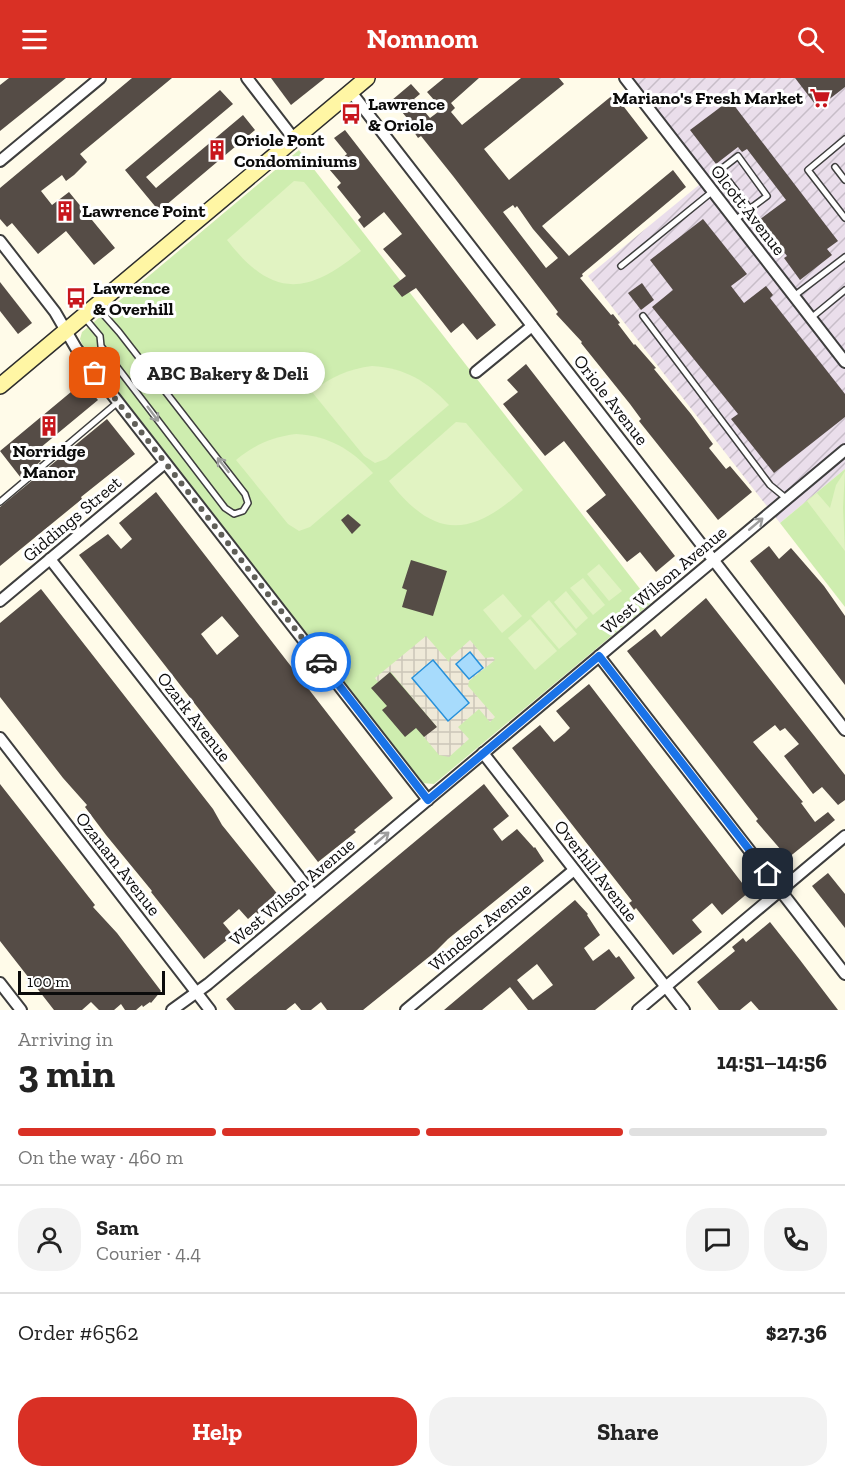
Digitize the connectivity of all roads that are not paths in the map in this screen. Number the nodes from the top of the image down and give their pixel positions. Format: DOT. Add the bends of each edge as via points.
graph roads {
  1 [pos="100,78"];
  2 [pos="247,78"];
  3 [pos="367,78"];
  4 [pos="625,78"];
  5 [pos="351,92"];
  6 [pos="294,139"];
  7 [pos="845,139"];
  8 [pos="0,161"];
  9 [pos="836,167"];
  10 [pos="845,180"];
  11 [pos="713,191"];
  12 [pos="750,209"];
  13 [pos="845,218"];
  14 [pos="735,220"];
  15 [pos="0,241"];
  16 [pos="845,257"];
  17 [pos="621,266"];
  18 [pos="845,290"];
  19 [pos="794,296"];
  20 [pos="95,305"];
  21 [pos="83,316"];
  22 [pos="643,316"];
  23 [pos="811,318"];
  24 [pos="532,326"];
  25 [pos="66,330"];
  26 [pos="845,362"];
  27 [pos="476,372"];
  28 [pos="0,386"];
  29 [pos="118,402"];
  30 [pos="845,450"];
  31 [pos="165,463"];
  32 [pos="787,499"];
  33 [pos="0,502"];
  34 [pos="50,559"];
  35 [pos="715,560"];
  36 [pos="0,601"];
  37 [pos="599,656"];
  38 [pos="845,730"];
  39 [pos="0,738"];
  40 [pos="483,753"];
  41 [pos="428,800"];
  42 [pos="845,836"];
  43 [pos="574,870"];
  44 [pos="780,890"];
  45 [pos="313,895"];
  46 [pos="845,974"];
  47 [pos="0,983"];
  48 [pos="666,987"];
  49 [pos="196,992"];
  50 [pos="21,1010"];
  51 [pos="171,1010"];
  52 [pos="210,1010"];
  53 [pos="406,1010"];
  54 [pos="638,1010"];
  55 [pos="684,1010"];
  1 -- 8 [label="street"];
  2 -- 6 [label="street"];
  3 -- 5 [label="main road"];
  4 -- 11 [label="street, Olcott Avenue"];
  5 -- 6 [label="main road"];
  5 -- 24 [label="street, Oriole Avenue"];
  6 -- 20 [label="main road"];
  7 -- 13 [label="lane" via="808,170"];
  9 -- 10 [label="lane"];
  11 -- 14 [label="street, Olcott Avenue"];
  11 -- 17 [label="lane"];
  12 -- 12 [label="lane" via="767,196 738,156 720,170"];
  12 -- 14 [label="lane"];
  14 -- 19 [label="street, Olcott Avenue"];
  15 -- 25 [label="street"];
  16 -- 19 [label="lane"];
  18 -- 23 [label="lane"];
  19 -- 23 [label="street, Olcott Avenue"];
  20 -- 21 [label="main road"];
  21 -- 20 [label="lane, one-way" via="100,336 101,346 225,508 234,514 243,511 248,503 244,494"];
  21 -- 25 [label="main road"];
  22 -- 32 [label="lane" via="770,485"];
  23 -- 26 [label="street, Olcott Avenue"];
  24 -- 27 [label="street"];
  24 -- 35 [label="street, Oriole Avenue"];
  25 -- 28 [label="main road"];
  25 -- 29 [label="street"];
  29 -- 31 [label="street"];
  29 -- 33 [label="lane"];
  30 -- 32 [label="street, West Wilson Avenue"];
  31 -- 34 [label="street, Giddings Street"];
  31 -- 41 [label="street"];
  35 -- 32 [label="street, West Wilson Avenue, one-way"];
  34 -- 36 [label="street, Giddings Street"];
  34 -- 45 [label="street, Ozark Avenue"];
  35 -- 37 [label="street, West Wilson Avenue"];
  35 -- 38 [label="street, Oriole Avenue"];
  37 -- 40 [label="street, West Wilson Avenue"];
  37 -- 44 [label="street"];
  39 -- 49 [label="street, Ozanam Avenue"];
  40 -- 41 [label="street, West Wilson Avenue"];
  40 -- 43 [label="street, Overhill Avenue"];
  45 -- 41 [label="street, West Wilson Avenue, one-way"];
  42 -- 44 [label="street"];
  43 -- 48 [label="street, Overhill Avenue"];
  43 -- 53 [label="street, Windsor Avenue"];
  44 -- 46 [label="street"];
  44 -- 48 [label="street"];
  45 -- 49 [label="street, West Wilson Avenue"];
  47 -- 50 [label="street"];
  48 -- 54 [label="street"];
  48 -- 55 [label="street, Overhill Avenue"];
  49 -- 51 [label="street, West Wilson Avenue"];
  49 -- 52 [label="street, Ozanam Avenue"];
}
